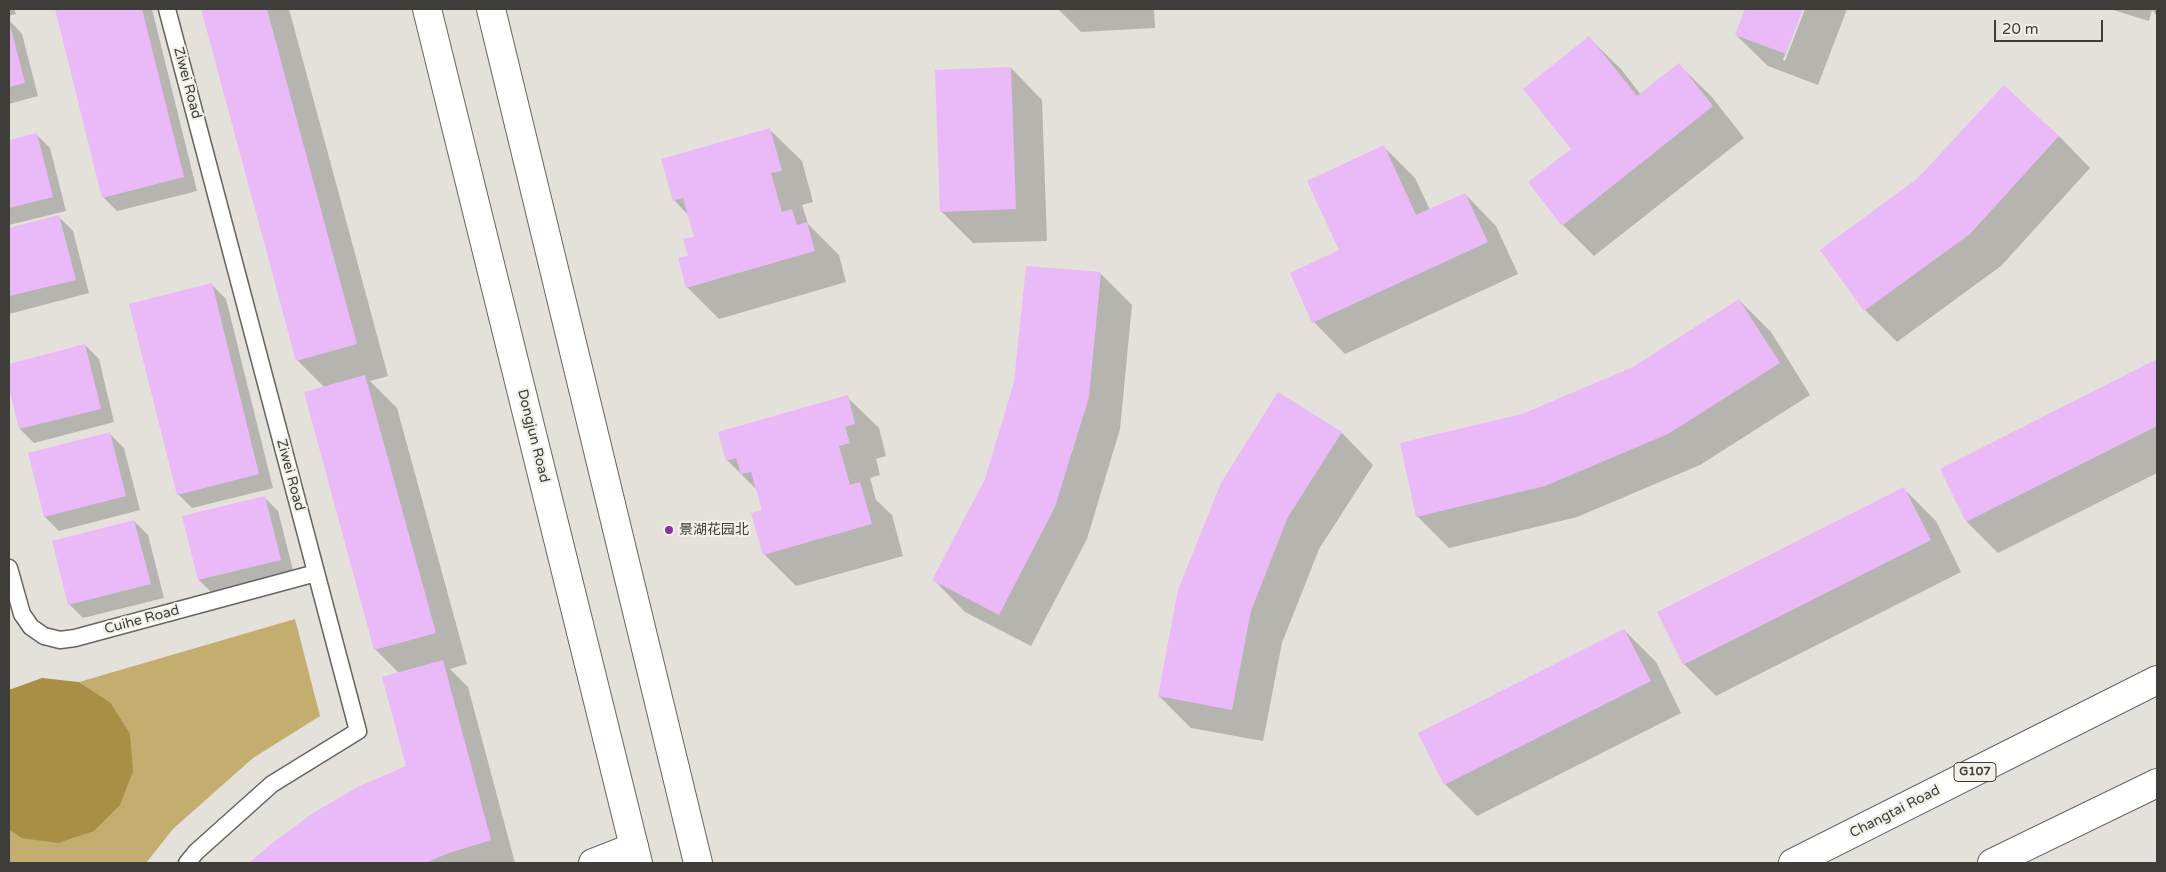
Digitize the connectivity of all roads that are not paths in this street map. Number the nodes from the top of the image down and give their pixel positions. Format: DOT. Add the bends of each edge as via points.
graph roads {
  1 [pos="167,9"];
  2 [pos="427,9"];
  3 [pos="491,9"];
  4 [pos="9,568"];
  5 [pos="316,573"];
  6 [pos="2157,680"];
  7 [pos="2157,783"];
  8 [pos="636,855"];
  9 [pos="187,863"];
  10 [pos="593,863"];
  11 [pos="698,863"];
  12 [pos="1793,863"];
  13 [pos="1992,863"];
  1 -- 5 [label="lane, Ziwei Road"];
  2 -- 8 [label="main road, Dongjun Road"];
  3 -- 11 [label="main road"];
  4 -- 5 [label="lane, Cuihe Road" via="22,614 31,627 44,636 60,640"];
  5 -- 9 [label="lane, Ziwei Road" via="358,731 272,784"];
  6 -- 12 [label="main road, Changtai Road / G107"];
  7 -- 13 [label="main road"];
  8 -- 10 [label="main road"];
}
